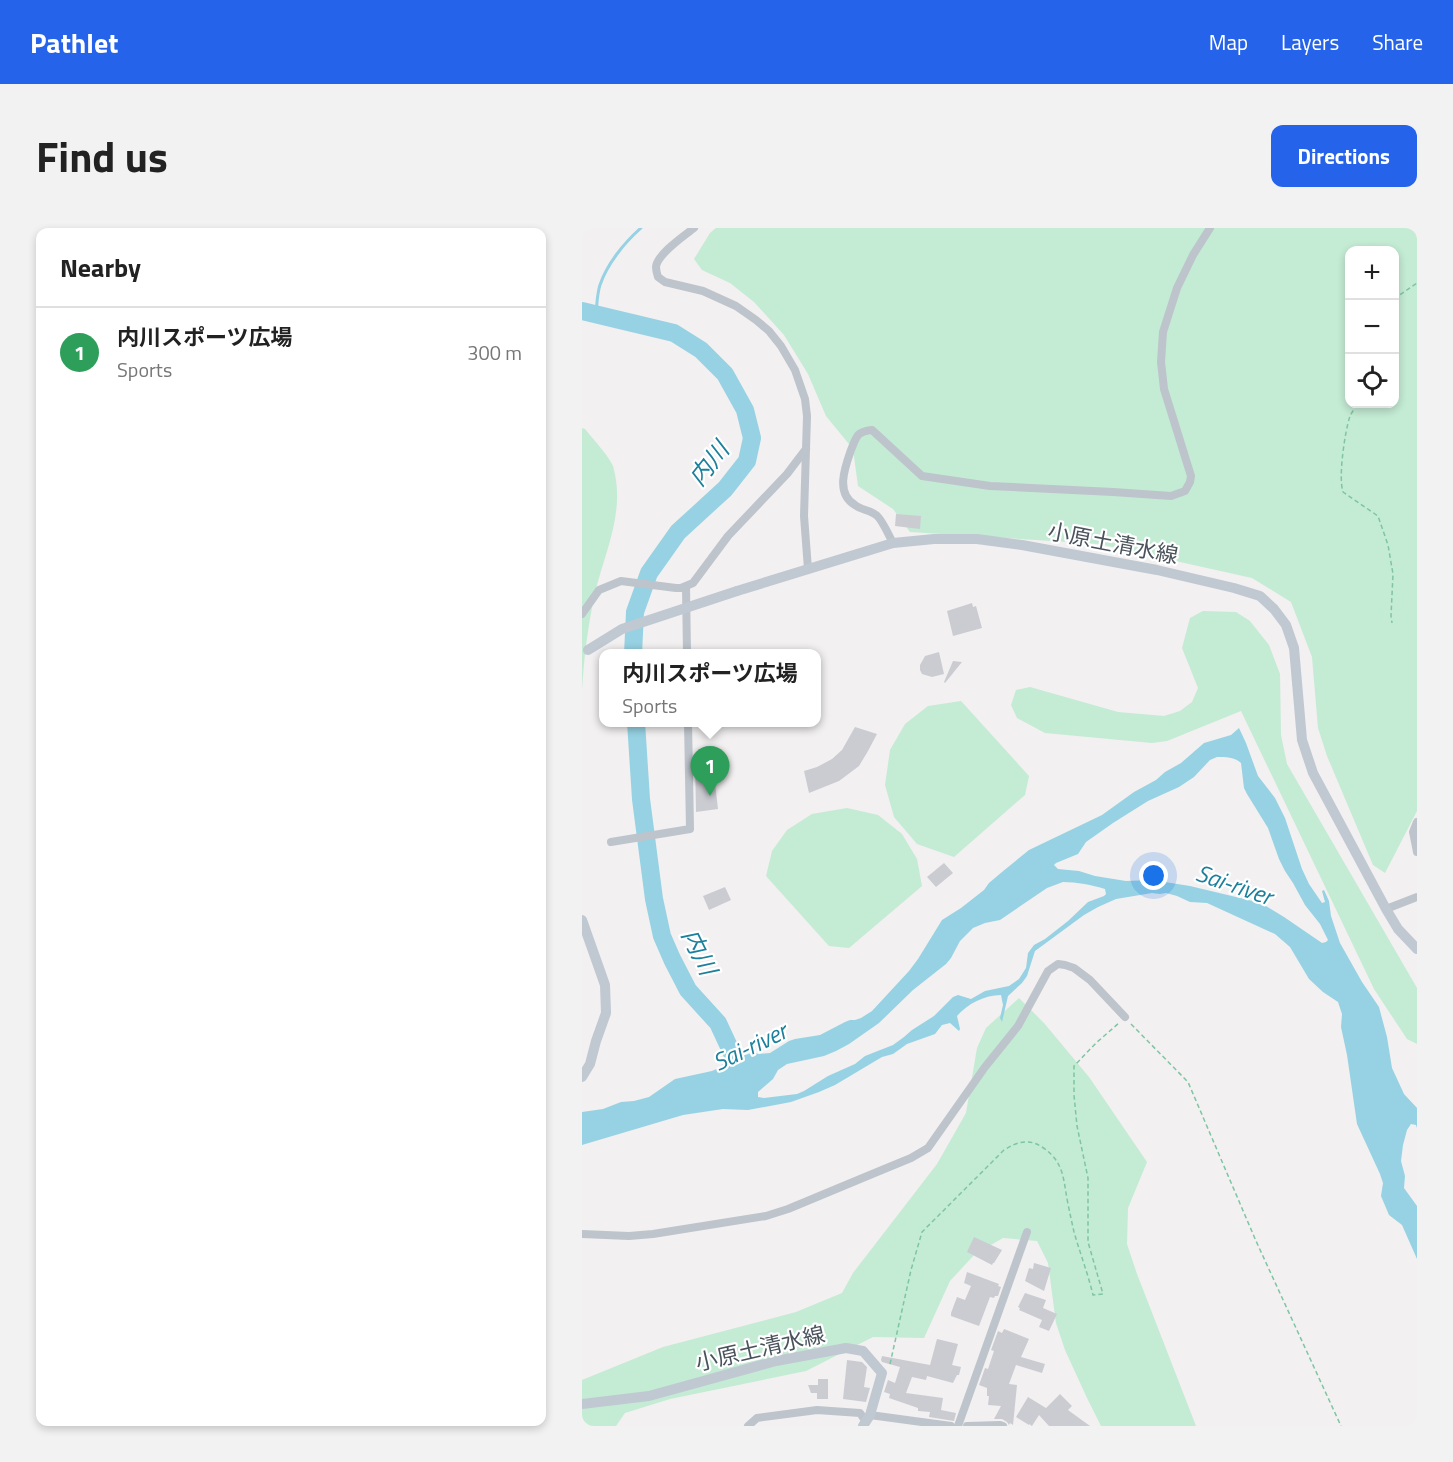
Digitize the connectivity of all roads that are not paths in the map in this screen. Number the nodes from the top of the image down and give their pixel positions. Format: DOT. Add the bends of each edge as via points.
graph roads {
  1 [pos="694,228"];
  2 [pos="1210,228"];
  3 [pos="807,448"];
  4 [pos="892,543"];
  5 [pos="808,569"];
  6 [pos="686,586"];
  7 [pos="582,614"];
  8 [pos="687,649"];
  9 [pos="585,653"];
  10 [pos="688,727"];
  11 [pos="1417,822"];
  12 [pos="611,842"];
  13 [pos="1417,852"];
  14 [pos="1417,897"];
  15 [pos="1386,909"];
  16 [pos="582,920"];
  17 [pos="1417,949"];
  18 [pos="1125,1017"];
  19 [pos="582,1077"];
  20 [pos="1027,1232"];
  21 [pos="582,1234"];
  22 [pos="582,1404"];
  23 [pos="866,1421"];
  24 [pos="748,1426"];
  25 [pos="951,1426"];
  26 [pos="958,1426"];
  27 [pos="967,1426"];
  28 [pos="1003,1426"];
  1 -- 3 [label="street" via="658,262 658,277 736,306 769,331 795,370 805,399"];
  2 -- 4 [label="street" via="1177,288 1163,332 1164,389 1191,476 1185,491 1171,496 1044,490 922,476 872,430 863,431 846,464 842,485 855,506 878,516"];
  3 -- 5 [label="street" via="804,516"];
  3 -- 6 [label="street" via="728,536 693,583"];
  4 -- 5 [label="main road, 小原土清水線"];
  4 -- 15 [label="main road, 小原土清水線" via="977,539 1033,547 1157,570 1260,596 1286,625 1294,648 1302,740 1313,773"];
  5 -- 9 [label="main road, 小原土清水線, bridge" via="622,629"];
  6 -- 7 [label="street" via="621,581 599,590"];
  6 -- 8 [label="street"];
  10 -- 12 [label="street" via="690,829"];
  11 -- 13 [label="street" via="1413,832"];
  14 -- 15 [label="street"];
  15 -- 17 [label="main road, 小原土清水線"];
  16 -- 19 [label="main road" via="605,985 606,1013"];
  18 -- 21 [label="street" via="1090,980 1074,968 1058,964 1048,971 1018,1026 928,1148 911,1158 766,1216 653,1234"];
  20 -- 26 [label="street"];
  22 -- 23 [label="main road, 小原土清水線" via="649,1396 776,1361 846,1348 863,1351 882,1373"];
  23 -- 24 [label="street" via="860,1413 817,1410 757,1418"];
  23 -- 25 [label="street"];
  27 -- 28 [label="street"];
}
